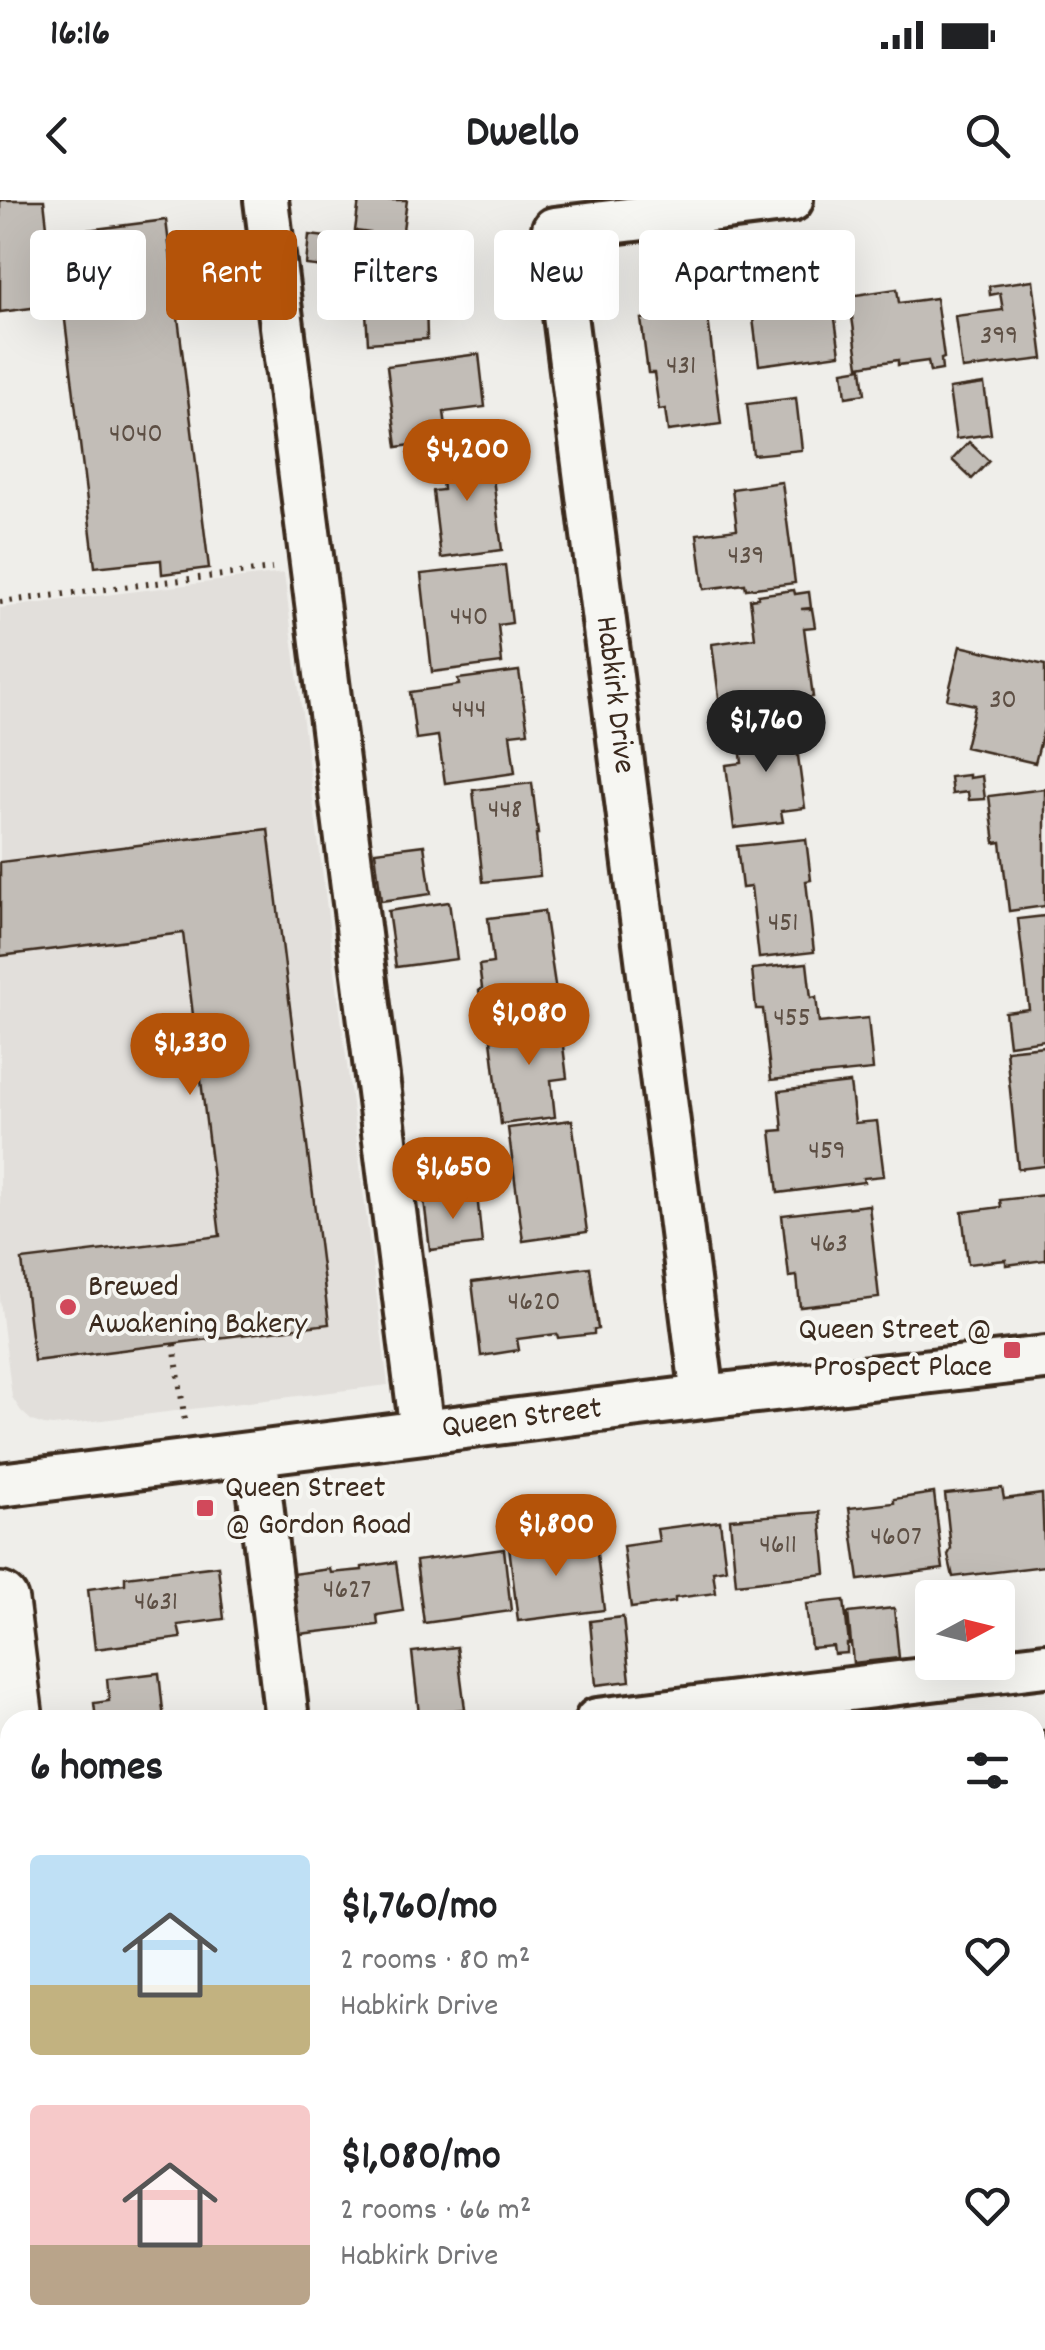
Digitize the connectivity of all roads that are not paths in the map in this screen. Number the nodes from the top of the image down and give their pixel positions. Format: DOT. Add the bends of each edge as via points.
graph roads {
  1 [pos="266,200"];
  2 [pos="791,200"];
  3 [pos="1045,1358"];
  4 [pos="702,1396"];
  5 [pos="422,1432"];
  6 [pos="255,1453"];
  7 [pos="0,1484"];
  8 [pos="0,1601"];
  9 [pos="1045,1666"];
  10 [pos="14,1710"];
  11 [pos="286,1710"];
  12 [pos="680,1710"];
  1 -- 5 [label="street"];
  2 -- 4 [label="street, Habkirk Drive" via="554,230"];
  3 -- 4 [label="street, Queen Street"];
  4 -- 5 [label="street, Queen Street"];
  5 -- 6 [label="street, Queen Street"];
  6 -- 7 [label="street, Queen Street"];
  6 -- 11 [label="street"];
  8 -- 10 [label="main road"];
  9 -- 12 [label="street"];
}
